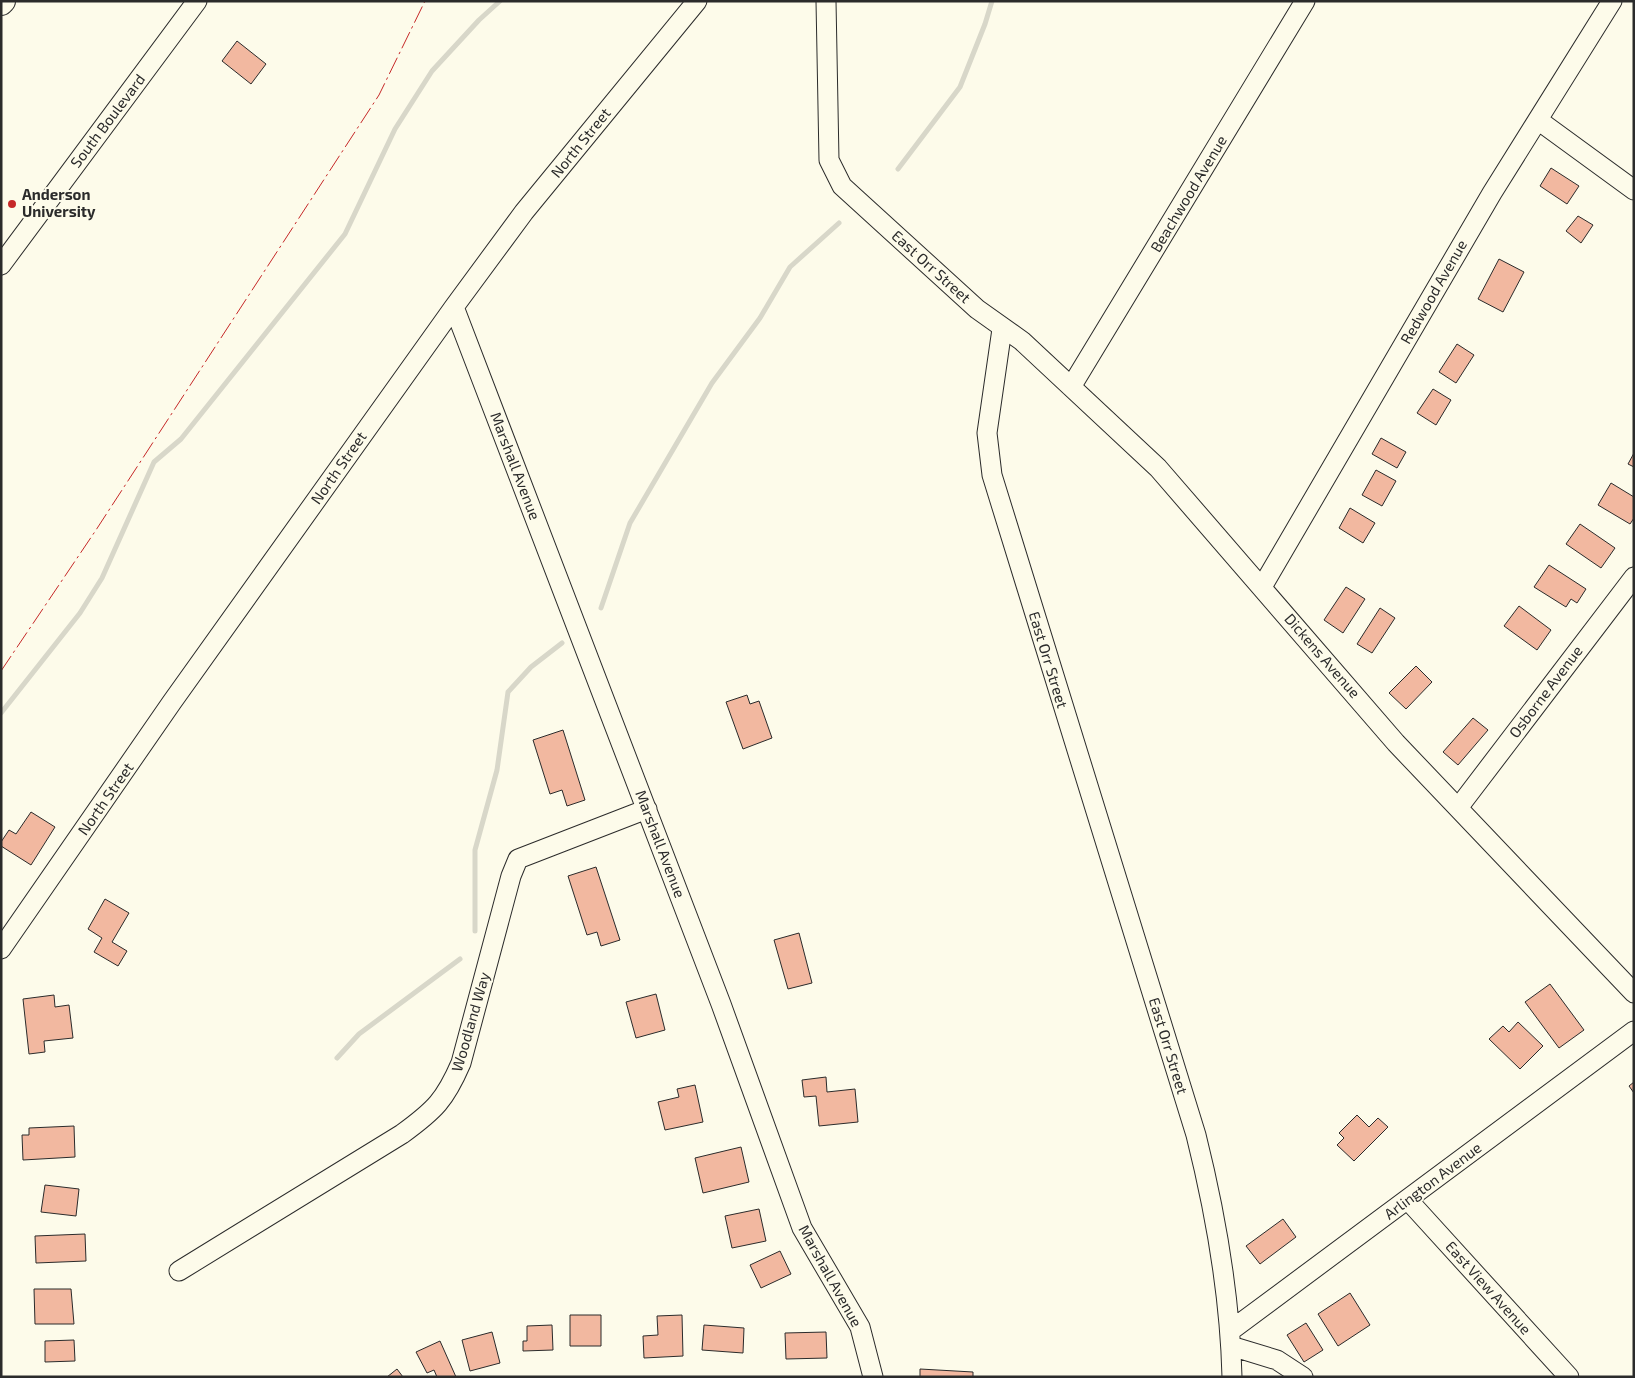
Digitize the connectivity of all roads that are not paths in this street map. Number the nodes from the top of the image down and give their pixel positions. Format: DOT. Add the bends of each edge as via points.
graph roads {
  1 [pos="197,1"];
  2 [pos="697,1"];
  3 [pos="826,1"];
  4 [pos="1306,1"];
  5 [pos="1612,1"];
  6 [pos="1538,120"];
  7 [pos="1634,190"];
  8 [pos="1,265"];
  9 [pos="454,306"];
  10 [pos="1002,329"];
  11 [pos="1071,387"];
  12 [pos="1634,577"];
  13 [pos="1262,586"];
  14 [pos="1458,808"];
  15 [pos="647,809"];
  16 [pos="1,949"];
  17 [pos="1634,993"];
  18 [pos="1634,1031"];
  19 [pos="1408,1200"];
  20 [pos="178,1271"];
  21 [pos="1231,1338"];
  22 [pos="873,1377"];
  23 [pos="1232,1377"];
  24 [pos="1303,1377"];
  25 [pos="1569,1377"];
  1 -- 8 [label="street, South Boulevard"];
  2 -- 9 [label="street, North Street" via="524,212"];
  3 -- 10 [label="street, East Orr Street" via="829,160 842,186"];
  4 -- 11 [label="street, Beachwood Avenue"];
  5 -- 6 [label="street, Redwood Avenue"];
  6 -- 7 [label="street"];
  6 -- 13 [label="street, Redwood Avenue"];
  9 -- 15 [label="street, Marshall Avenue"];
  9 -- 16 [label="street, North Street"];
  10 -- 11 [label="street, Dickens Avenue" via="1022,341"];
  10 -- 21 [label="street, East Orr Street" via="987,433 992,475 1196,1135 1209,1188 1229,1306"];
  11 -- 13 [label="street, Dickens Avenue" via="1158,468"];
  12 -- 14 [label="street, Osborne Avenue"];
  13 -- 14 [label="street, Dickens Avenue" via="1396,743"];
  14 -- 17 [label="street, Dickens Avenue"];
  15 -- 20 [label="street, Woodland Way" via="518,859 461,1063 449,1091 428,1115"];
  15 -- 22 [label="street, Marshall Avenue" via="802,1228 860,1327"];
  18 -- 19 [label="street, Arlington Avenue"];
  19 -- 21 [label="street, Arlington Avenue"];
  19 -- 25 [label="street, East View Avenue"];
  21 -- 23 [label="street, East Orr Street"];
  21 -- 24 [label="street" via="1277,1360"];
}
